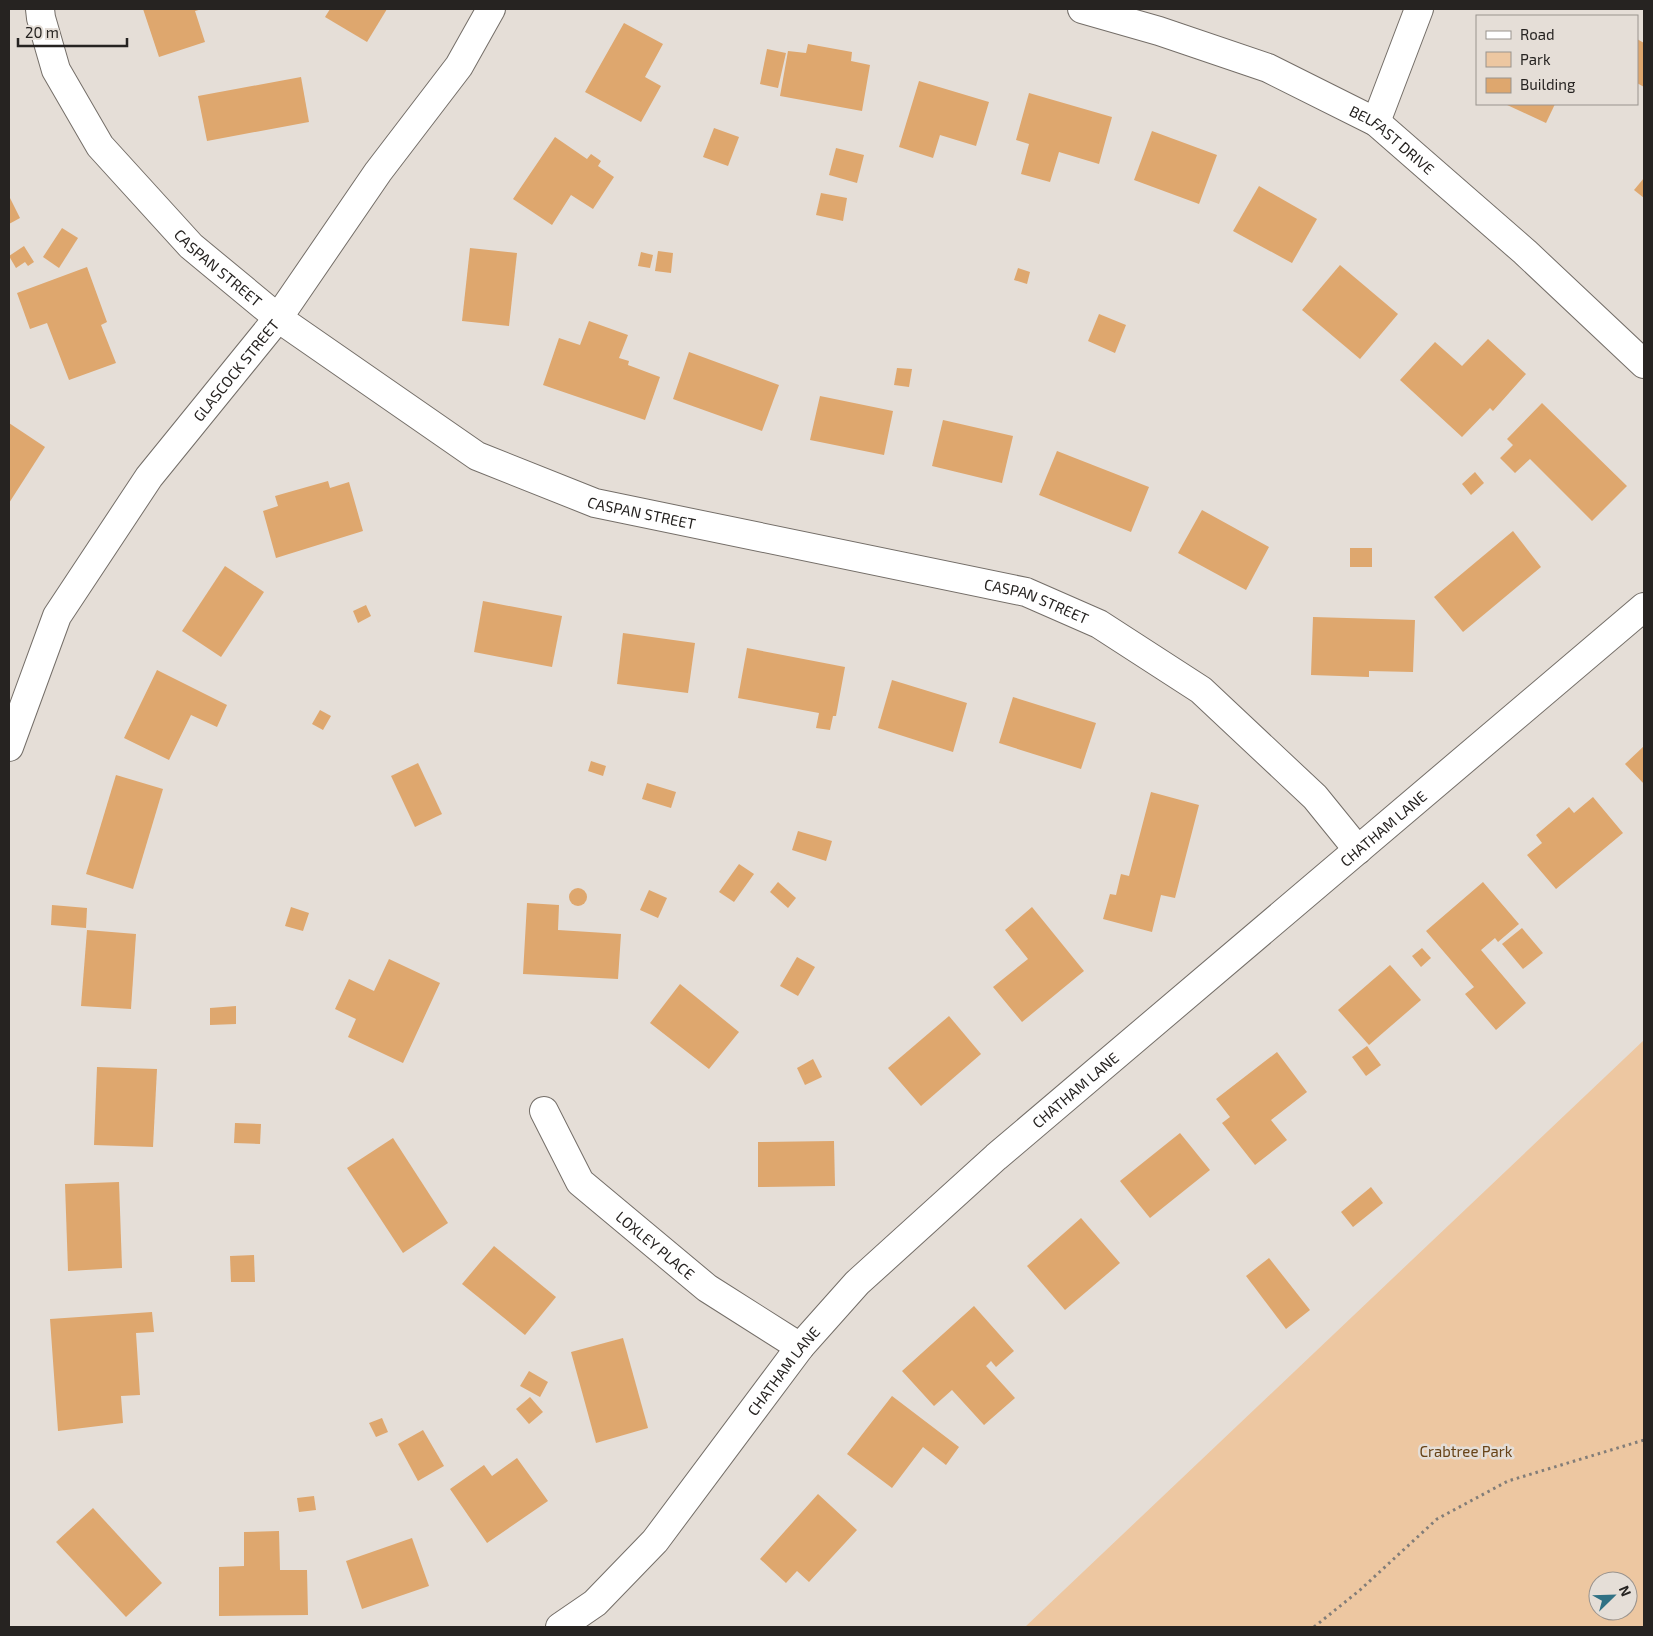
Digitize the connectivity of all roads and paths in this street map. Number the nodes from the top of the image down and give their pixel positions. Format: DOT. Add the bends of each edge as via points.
graph roads {
  1 [pos="40,9"];
  2 [pos="491,9"];
  3 [pos="1082,9"];
  4 [pos="1419,9"];
  5 [pos="1376,122"];
  6 [pos="278,318"];
  7 [pos="1644,364"];
  8 [pos="1644,607"];
  9 [pos="9,747"];
  10 [pos="1358,850"];
  11 [pos="544,1111"];
  12 [pos="800,1347"];
  13 [pos="1644,1440"];
  14 [pos="560,1627"];
  15 [pos="1314,1627"];
  1 -- 6 [label="street, CASPAN STREET" via="56,70 100,146 191,246"];
  2 -- 6 [label="street, GLASCOCK STREET" via="459,66 378,172"];
  3 -- 5 [label="street, BELFAST DRIVE" via="1268,68"];
  4 -- 5 [label="street"];
  5 -- 7 [label="street, BELFAST DRIVE" via="1525,252"];
  6 -- 9 [label="street, GLASCOCK STREET" via="149,477 58,616"];
  6 -- 10 [label="street, CASPAN STREET" via="477,456 596,503 1026,592 1099,624 1201,690 1315,797"];
  8 -- 10 [label="street, CHATHAM LANE"];
  10 -- 12 [label="street, CHATHAM LANE" via="996,1157 857,1283"];
  11 -- 12 [label="street, LOXLEY PLACE" via="580,1182 707,1288"];
  12 -- 14 [label="street, CHATHAM LANE" via="655,1541 595,1602"];
  13 -- 15 [label="path" via="1508,1480 1437,1519 1360,1590"];
}
